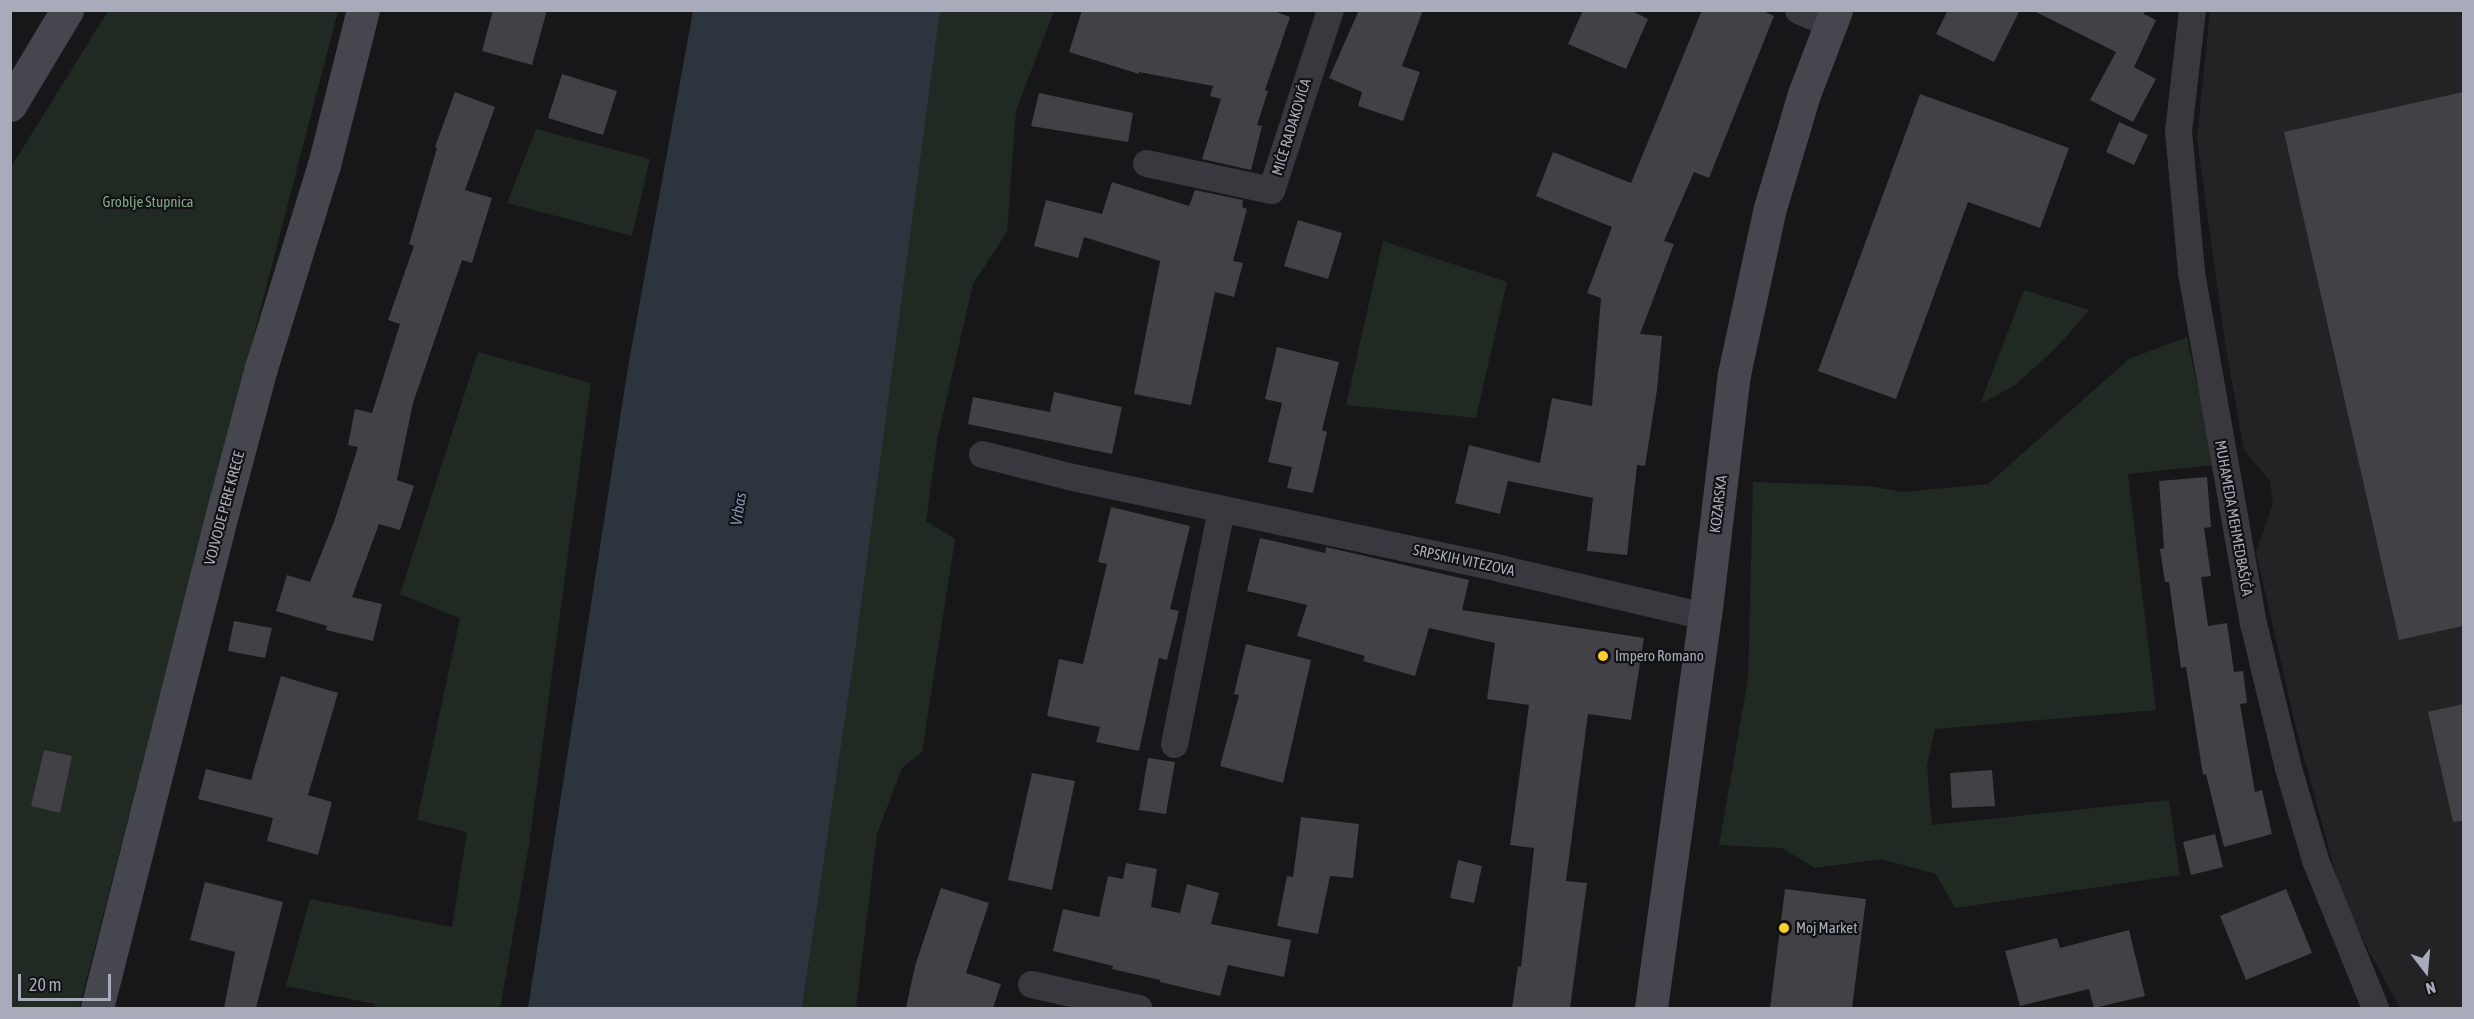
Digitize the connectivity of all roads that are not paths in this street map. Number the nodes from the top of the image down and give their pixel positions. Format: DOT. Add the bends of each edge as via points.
graph roads {
  1 [pos="67,10"];
  2 [pos="363,10"];
  3 [pos="1330,10"];
  4 [pos="1798,10"];
  5 [pos="2192,10"];
  6 [pos="1833,17"];
  7 [pos="10,105"];
  8 [pos="1146,163"];
  9 [pos="982,454"];
  10 [pos="1221,509"];
  11 [pos="1705,616"];
  12 [pos="1174,744"];
  13 [pos="1031,984"];
  14 [pos="97,1008"];
  15 [pos="1138,1008"];
  16 [pos="1651,1008"];
  17 [pos="2375,1008"];
  1 -- 7 [label="street"];
  2 -- 14 [label="street, VOJVODE PERE KRECE" via="324,165 261,368"];
  3 -- 8 [label="street, MIĆE RADAKOVIĆA" via="1271,190"];
  4 -- 6 [label="street"];
  5 -- 17 [label="street, MUHAMEDA MEHMEDBAŠIĆA" via="2178,131 2191,272 2253,623 2315,860"];
  6 -- 11 [label="street, KOZARSKA" via="1804,94 1770,208 1744,326 1725,437"];
  9 -- 10 [label="street, SRPSKIH VITEZOVA"];
  10 -- 11 [label="street, SRPSKIH VITEZOVA"];
  10 -- 12 [label="street"];
  11 -- 16 [label="street, KOZARSKA"];
  13 -- 15 [label="street"];
}
